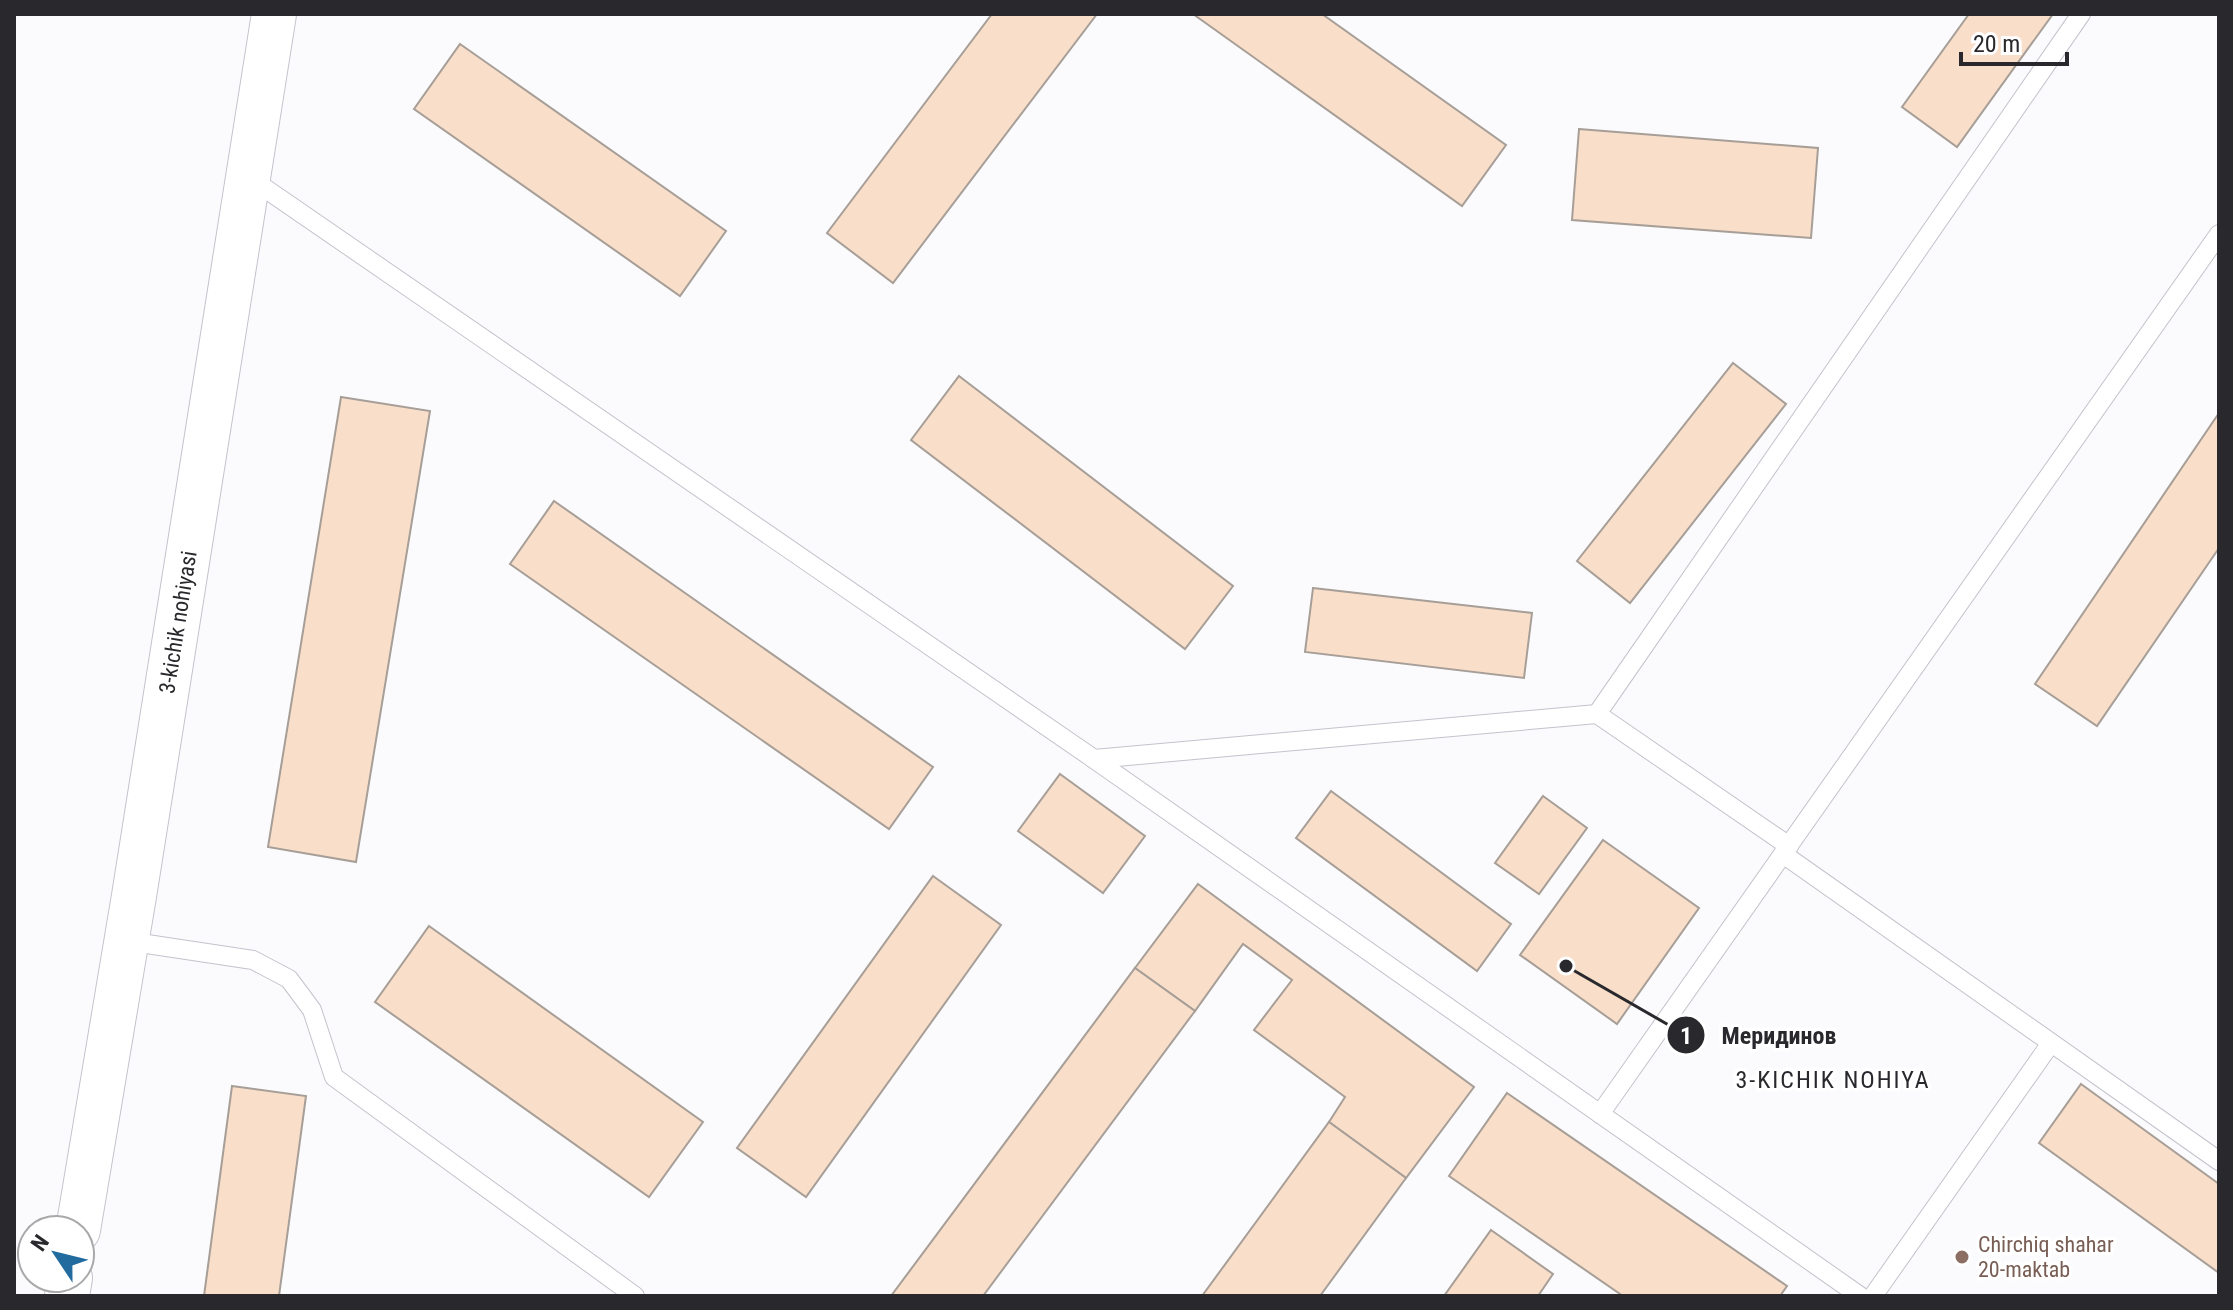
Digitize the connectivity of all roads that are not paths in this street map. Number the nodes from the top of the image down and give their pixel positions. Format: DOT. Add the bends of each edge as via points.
graph roads {
  1 [pos="274,14"];
  2 [pos="2081,14"];
  3 [pos="247,177"];
  4 [pos="2219,234"];
  5 [pos="1597,714"];
  6 [pos="1094,759"];
  7 [pos="1786,850"];
  8 [pos="127,941"];
  9 [pos="2051,1043"];
  10 [pos="1600,1114"];
  11 [pos="2219,1161"];
  12 [pos="81,1214"];
  13 [pos="635,1296"];
  14 [pos="1860,1296"];
  15 [pos="1873,1296"];
  1 -- 3 [label="street, 3-kichik nohiyasi"];
  2 -- 5 [label="lane"];
  3 -- 6 [label="lane"];
  3 -- 8 [label="street, 3-kichik nohiyasi"];
  4 -- 7 [label="lane"];
  5 -- 6 [label="lane"];
  5 -- 7 [label="lane"];
  6 -- 10 [label="lane"];
  7 -- 9 [label="lane"];
  7 -- 10 [label="lane"];
  8 -- 12 [label="street, 3-kichik nohiyasi"];
  8 -- 13 [label="lane" via="253,960 289,979 312,1010 334,1077"];
  9 -- 11 [label="lane"];
  9 -- 15 [label="lane"];
  10 -- 14 [label="lane"];
}
